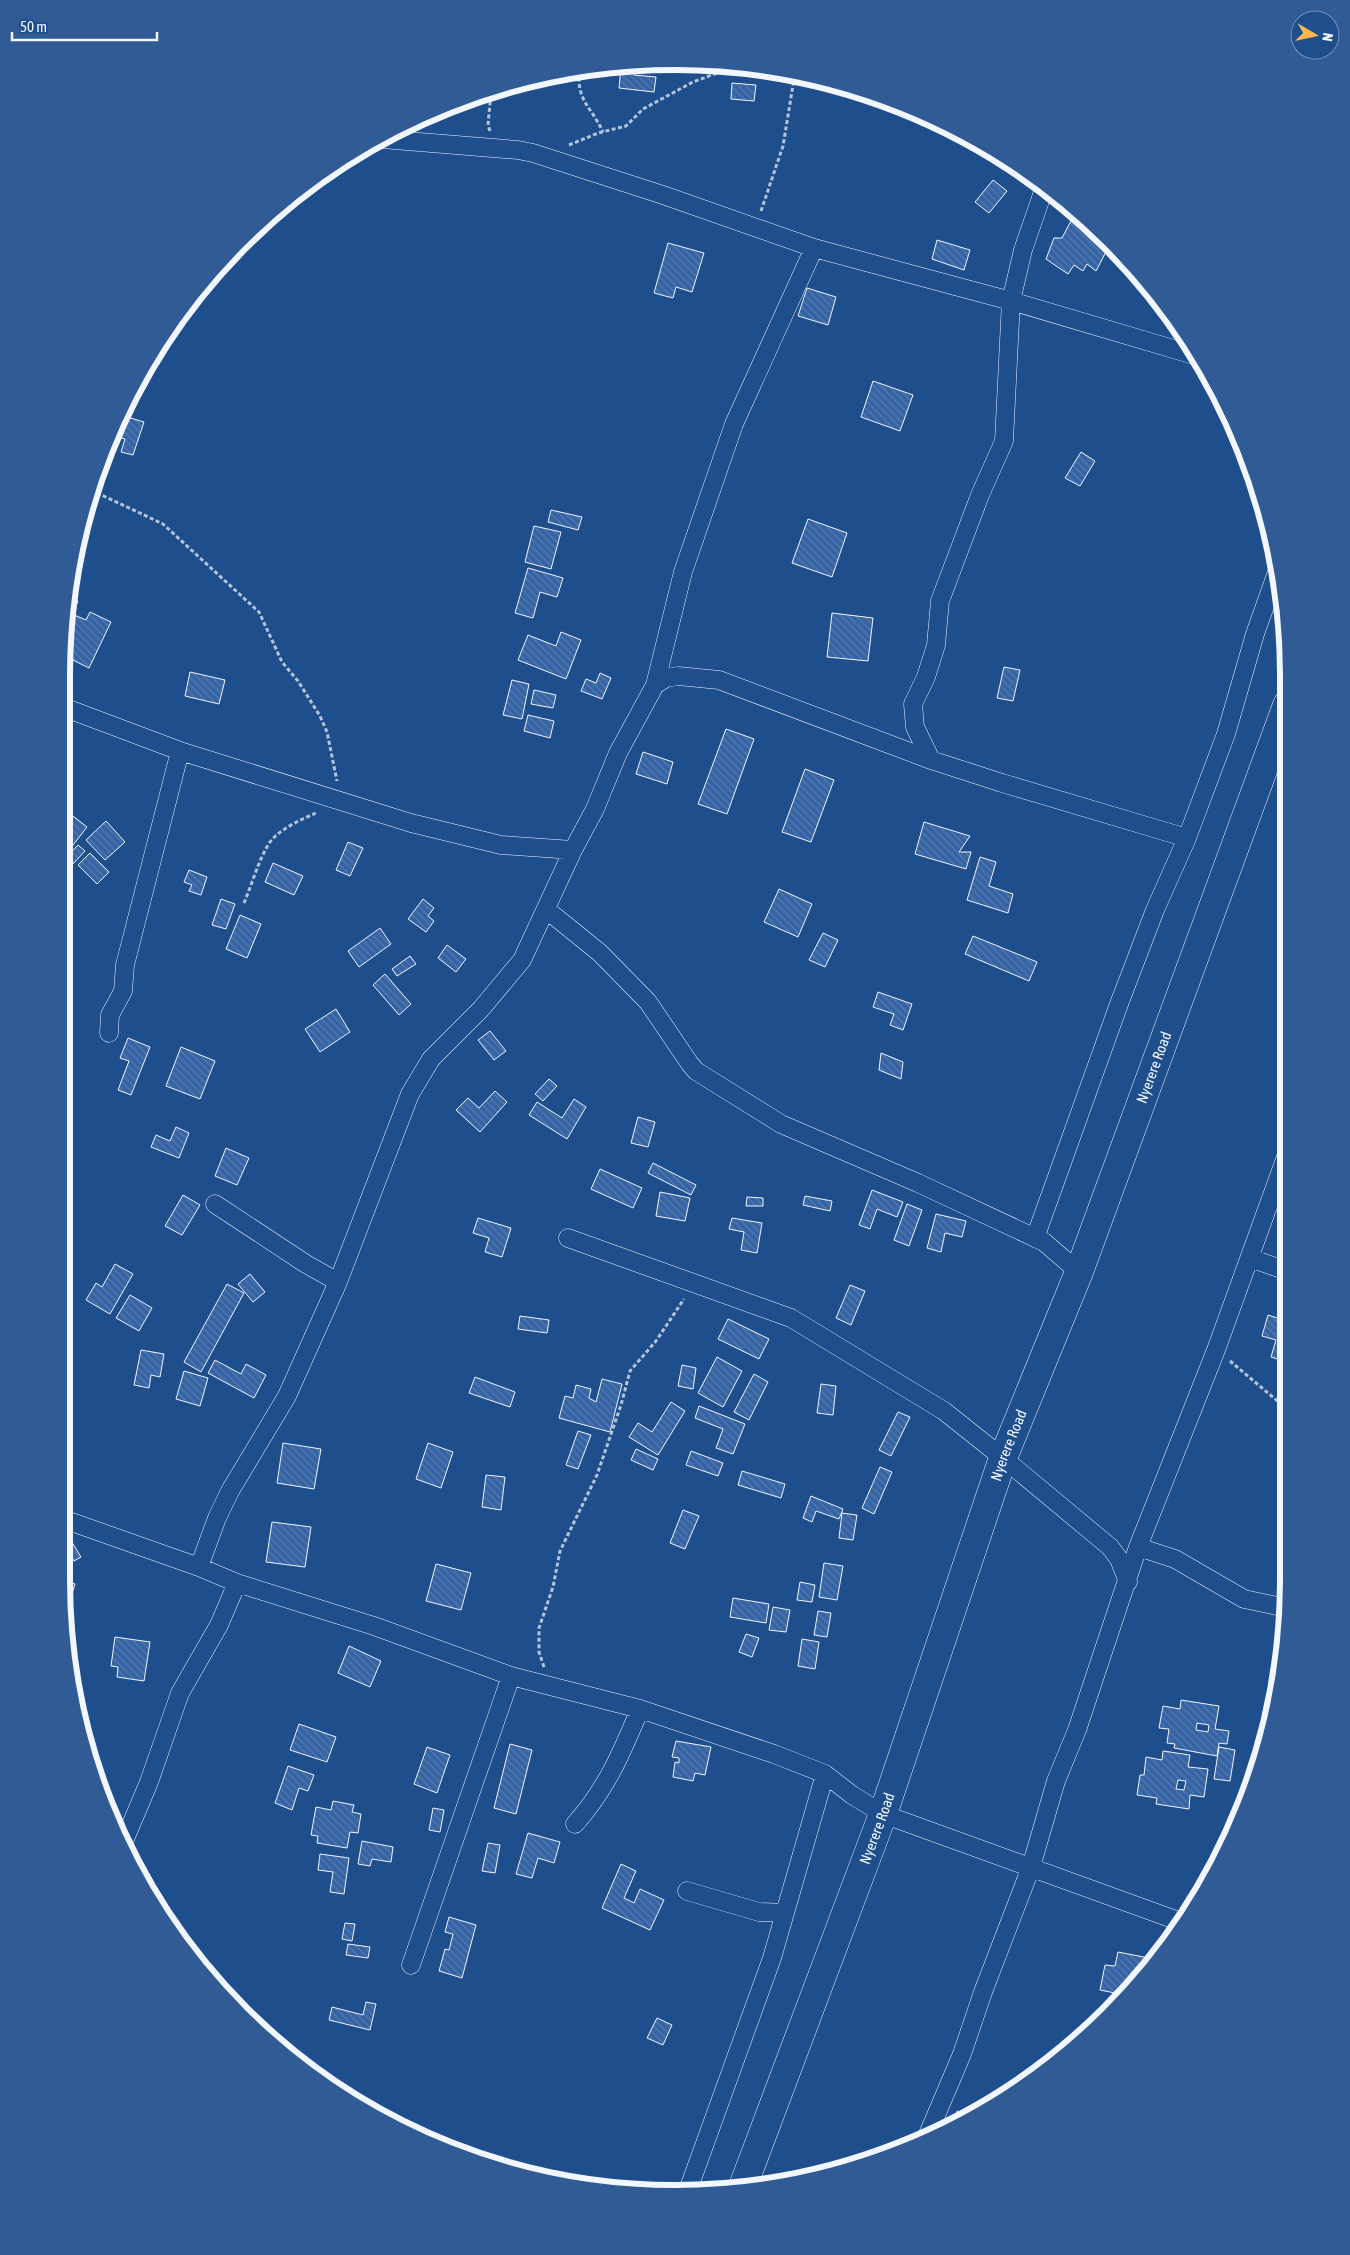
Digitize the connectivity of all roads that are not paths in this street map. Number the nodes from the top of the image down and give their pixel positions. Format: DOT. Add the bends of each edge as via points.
graph roads {
  1 [pos="393,140"];
  2 [pos="1042,194"];
  3 [pos="814,248"];
  4 [pos="1011,301"];
  5 [pos="1187,353"];
  6 [pos="1273,584"];
  7 [pos="655,685"];
  8 [pos="70,709"];
  9 [pos="1280,724"];
  10 [pos="180,751"];
  11 [pos="931,760"];
  12 [pos="1187,838"];
  13 [pos="573,850"];
  14 [pos="547,910"];
  15 [pos="109,1033"];
  16 [pos="1280,1174"];
  17 [pos="215,1204"];
  18 [pos="568,1238"];
  19 [pos="1035,1238"];
  20 [pos="1250,1258"];
  21 [pos="1280,1269"];
  22 [pos="1078,1272"];
  23 [pos="338,1282"];
  24 [pos="1004,1458"];
  25 [pos="70,1521"];
  26 [pos="1138,1547"];
  27 [pos="199,1567"];
  28 [pos="1128,1582"];
  29 [pos="236,1583"];
  30 [pos="1279,1606"];
  31 [pos="511,1676"];
  32 [pos="640,1709"];
  33 [pos="825,1774"];
  34 [pos="883,1814"];
  35 [pos="575,1824"];
  36 [pos="127,1836"];
  37 [pos="1031,1867"];
  38 [pos="687,1892"];
  39 [pos="785,1913"];
  40 [pos="1175,1920"];
  41 [pos="411,1965"];
  42 [pos="930,2129"];
  43 [pos="745,2181"];
  44 [pos="690,2185"];
  1 -- 3 [label="street" via="518,150 543,156"];
  2 -- 4 [label="street" via="1023,250"];
  3 -- 4 [label="street"];
  3 -- 7 [label="street" via="734,424 683,572"];
  4 -- 5 [label="street"];
  4 -- 11 [label="street" via="1004,441 940,601 936,645 913,704 915,727"];
  6 -- 12 [label="street" via="1226,734"];
  7 -- 11 [label="street" via="666,678 678,676 719,680"];
  7 -- 13 [label="street" via="618,753 595,809"];
  8 -- 10 [label="street"];
  9 -- 22 [label="highway, Nyerere Road"];
  10 -- 13 [label="street" via="411,823 501,845"];
  10 -- 15 [label="street" via="125,965 122,994 110,1015"];
  11 -- 12 [label="street"];
  12 -- 19 [label="street" via="1119,1004"];
  13 -- 14 [label="street"];
  14 -- 19 [label="street" via="600,953 648,1002 690,1064 704,1076 781,1124 918,1182"];
  14 -- 23 [label="street" via="522,960 431,1059 418,1079"];
  16 -- 20 [label="street"];
  17 -- 23 [label="street"];
  18 -- 24 [label="street" via="791,1318 944,1411"];
  19 -- 22 [label="street"];
  20 -- 21 [label="street"];
  20 -- 26 [label="street"];
  22 -- 24 [label="highway, Nyerere Road"];
  23 -- 27 [label="street" via="287,1396 226,1500"];
  24 -- 28 [label="street" via="1110,1547 1119,1559"];
  24 -- 34 [label="highway, Nyerere Road"];
  25 -- 27 [label="street"];
  26 -- 28 [label="street"];
  26 -- 30 [label="street" via="1175,1559 1244,1599"];
  27 -- 29 [label="street"];
  28 -- 37 [label="street" via="1056,1781"];
  29 -- 31 [label="street" via="374,1626"];
  29 -- 36 [label="street" via="219,1624 180,1692 150,1782"];
  31 -- 32 [label="street"];
  31 -- 41 [label="street"];
  32 -- 33 [label="street"];
  32 -- 35 [label="street" via="608,1780 594,1803"];
  33 -- 34 [label="street"];
  33 -- 39 [label="street"];
  34 -- 37 [label="street"];
  34 -- 43 [label="highway, Nyerere Road"];
  37 -- 40 [label="street"];
  37 -- 42 [label="street" via="962,2054"];
  38 -- 39 [label="street" via="759,1912"];
  39 -- 44 [label="street" via="772,1958"];
}
